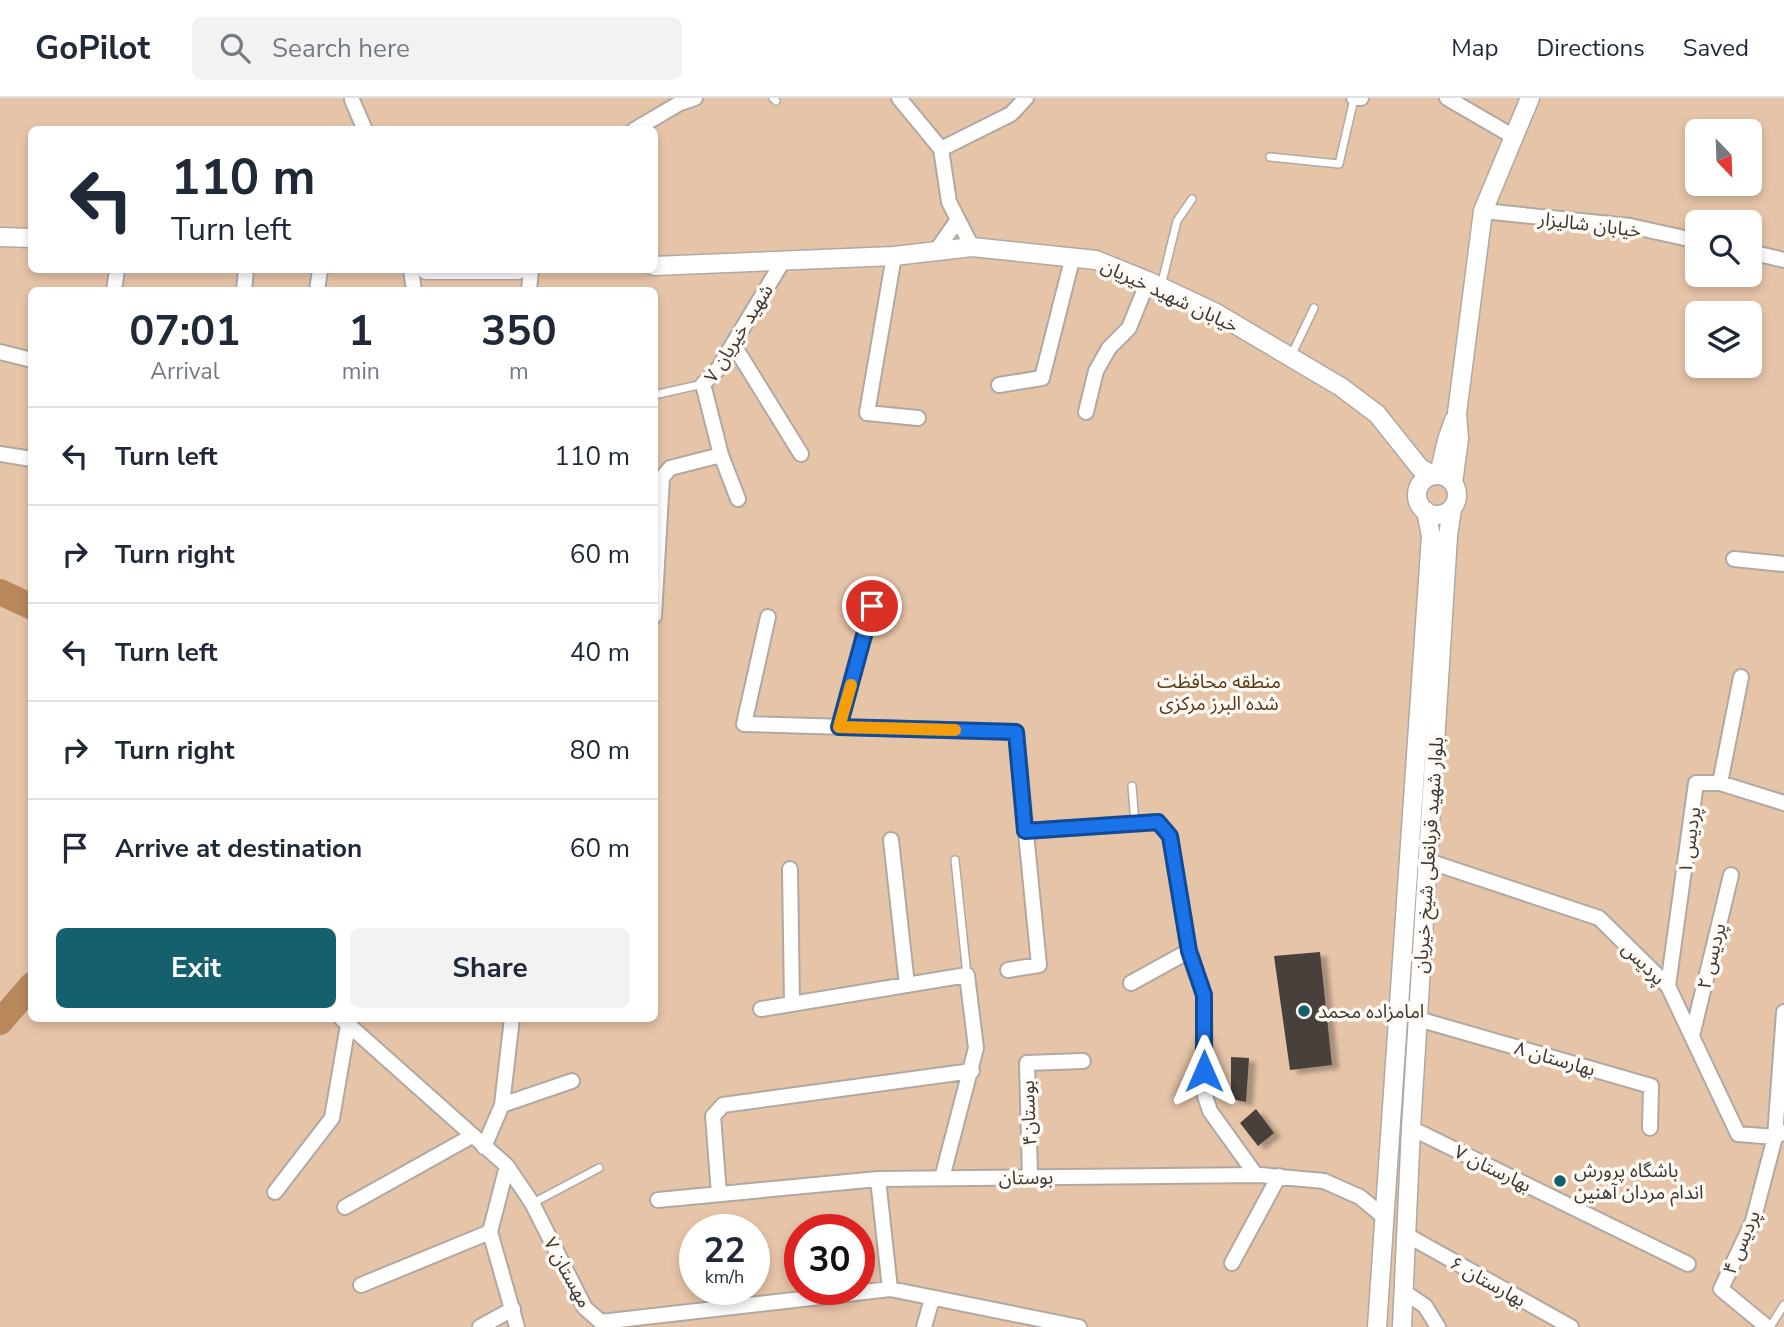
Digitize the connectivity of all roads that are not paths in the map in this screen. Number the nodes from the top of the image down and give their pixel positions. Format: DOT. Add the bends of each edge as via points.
graph roads {
  1 [pos="695,98"];
  2 [pos="900,98"];
  3 [pos="1026,98"];
  4 [pos="1354,98"];
  5 [pos="1361,98"];
  6 [pos="1447,98"];
  7 [pos="1530,98"];
  8 [pos="352,100"];
  9 [pos="363,126"];
  10 [pos="642,126"];
  11 [pos="1514,138"];
  12 [pos="941,149"];
  13 [pos="1270,157"];
  14 [pos="1192,199"];
  15 [pos="1483,211"];
  16 [pos="957,221"];
  17 [pos="0,237"];
  18 [pos="28,238"];
  19 [pos="1685,238"];
  20 [pos="972,247"];
  21 [pos="936,251"];
  22 [pos="1762,255"];
  23 [pos="894,256"];
  24 [pos="1073,256"];
  25 [pos="1784,260"];
  26 [pos="783,261"];
  27 [pos="658,266"];
  28 [pos="1154,284"];
  29 [pos="1314,308"];
  30 [pos="733,344"];
  31 [pos="0,352"];
  32 [pos="1291,356"];
  33 [pos="28,359"];
  34 [pos="704,384"];
  35 [pos="999,385"];
  36 [pos="658,394"];
  37 [pos="1086,412"];
  38 [pos="918,418"];
  39 [pos="1397,440"];
  40 [pos="0,454"];
  41 [pos="801,454"];
  42 [pos="721,455"];
  43 [pos="28,458"];
  44 [pos="1442,478"];
  45 [pos="1417,494"];
  46 [pos="738,499"];
  47 [pos="1451,509"];
  48 [pos="1426,511"];
  49 [pos="658,547"];
  50 [pos="1734,559"];
  51 [pos="1784,564"];
  52 [pos="872,606"];
  53 [pos="768,618"];
  54 [pos="1423,640"];
  55 [pos="1442,642"];
  56 [pos="1741,677"];
  57 [pos="839,727"];
  58 [pos="1720,783"];
  59 [pos="1132,786"];
  60 [pos="1784,803"];
  61 [pos="1135,824"];
  62 [pos="1025,831"];
  63 [pos="891,841"];
  64 [pos="955,860"];
  65 [pos="1428,861"];
  66 [pos="790,869"];
  67 [pos="1731,876"];
  68 [pos="1189,951"];
  69 [pos="1007,970"];
  70 [pos="967,975"];
  71 [pos="1131,984"];
  72 [pos="907,985"];
  73 [pos="1668,986"];
  74 [pos="792,1004"];
  75 [pos="761,1009"];
  76 [pos="1784,1012"];
  77 [pos="1398,1017"];
  78 [pos="1418,1019"];
  79 [pos="344,1022"];
  80 [pos="512,1022"];
  81 [pos="1692,1036"];
  82 [pos="1083,1061"];
  83 [pos="972,1071"];
  84 [pos="572,1081"];
  85 [pos="502,1105"];
  86 [pos="1411,1128"];
  87 [pos="1650,1128"];
  88 [pos="1779,1134"];
  89 [pos="472,1136"];
  90 [pos="484,1147"];
  91 [pos="507,1166"];
  92 [pos="599,1168"];
  93 [pos="1256,1175"];
  94 [pos="1279,1176"];
  95 [pos="1030,1177"];
  96 [pos="942,1178"];
  97 [pos="878,1179"];
  98 [pos="275,1192"];
  99 [pos="719,1194"];
  100 [pos="658,1200"];
  101 [pos="532,1203"];
  102 [pos="345,1207"];
  103 [pos="1384,1217"];
  104 [pos="489,1232"];
  105 [pos="1405,1234"];
  106 [pos="1232,1263"];
  107 [pos="1688,1264"];
  108 [pos="361,1285"];
  109 [pos="890,1289"];
  110 [pos="1403,1291"];
  111 [pos="932,1299"];
  112 [pos="1784,1305"];
  113 [pos="513,1309"];
  114 [pos="480,1327"];
  115 [pos="517,1327"];
  116 [pos="924,1327"];
  117 [pos="1079,1327"];
  118 [pos="1377,1327"];
  119 [pos="1402,1327"];
  120 [pos="1438,1327"];
  121 [pos="1571,1327"];
  122 [pos="1769,1327"];
  1 -- 10 [label="street"];
  2 -- 12 [label="street"];
  3 -- 12 [label="street" via="1011,114"];
  4 -- 5 [label="street"];
  4 -- 13 [label="lane" via="1339,164"];
  6 -- 11 [label="street"];
  7 -- 11 [label="street"];
  8 -- 9 [label="street"];
  11 -- 15 [label="street"];
  12 -- 16 [label="street" via="949,202"];
  14 -- 28 [label="lane" via="1177,221"];
  15 -- 19 [label="street, خیابان شالیزار" via="1630,226"];
  15 -- 44 [label="street" via="1457,414 1459,439"];
  16 -- 20 [label="street"];
  16 -- 21 [label="street"];
  17 -- 18 [label="street"];
  20 -- 21 [label="street, خیابان شهید خیریان"];
  20 -- 24 [label="street, خیابان شهید خیریان"];
  21 -- 23 [label="street, خیابان شهید خیریان"];
  22 -- 25 [label="street"];
  23 -- 26 [label="street, خیابان شهید خیریان"];
  23 -- 38 [label="street" via="867,412"];
  24 -- 28 [label="street, خیابان شهید خیریان" via="1096,260"];
  24 -- 35 [label="street" via="1042,378"];
  26 -- 27 [label="street, خیابان شهید خیریان"];
  26 -- 30 [label="street, شهید خیریان ۷"];
  28 -- 32 [label="street, خیابان شهید خیریان"];
  28 -- 37 [label="street" via="1129,328 1109,348 1096,371"];
  29 -- 32 [label="lane"];
  30 -- 34 [label="street, شهید خیریان ۷"];
  30 -- 41 [label="street"];
  31 -- 33 [label="street"];
  32 -- 39 [label="street, خیابان شهید خیریان" via="1377,414"];
  34 -- 36 [label="lane"];
  34 -- 42 [label="street, شهید خیریان ۷"];
  39 -- 44 [label="street, خیابان شهید خیریان" via="1420,468"];
  39 -- 45 [label="street"];
  40 -- 43 [label="street"];
  42 -- 46 [label="street, شهید خیریان ۷"];
  42 -- 49 [label="street" via="670,468 662,478"];
  44 -- 45 [label="street" via="1422,482"];
  44 -- 47 [label="street" via="1457,499"];
  45 -- 48 [label="street"];
  47 -- 48 [label="street" via="1436,515"];
  47 -- 55 [label="street, بلوار شهید قربانعلی شیخ خیریان"];
  48 -- 54 [label="street" via="1431,536"];
  50 -- 51 [label="street"];
  52 -- 57 [label="street"];
  53 -- 57 [label="street" via="744,724"];
  54 -- 55 [label="street"];
  54 -- 77 [label="street"];
  55 -- 65 [label="street, بلوار شهید قربانعلی شیخ خیریان"];
  56 -- 58 [label="street"];
  57 -- 62 [label="street" via="1016,732"];
  58 -- 60 [label="street"];
  58 -- 73 [label="street, پردیس ۱" via="1696,783"];
  59 -- 61 [label="lane"];
  61 -- 62 [label="street"];
  61 -- 68 [label="street" via="1158,822 1170,836"];
  62 -- 69 [label="street" via="1040,965"];
  63 -- 72 [label="street"];
  64 -- 70 [label="lane"];
  65 -- 73 [label="street, پردیس" via="1599,918"];
  65 -- 78 [label="street, بلوار شهید قربانعلی شیخ خیریان"];
  66 -- 74 [label="street"];
  67 -- 81 [label="street, پردیس ۲"];
  68 -- 71 [label="street"];
  68 -- 93 [label="street" via="1204,995 1205,1096 1210,1111"];
  70 -- 72 [label="street"];
  70 -- 83 [label="street" via="976,1048"];
  72 -- 74 [label="street"];
  73 -- 81 [label="street, پردیس"];
  74 -- 75 [label="street"];
  76 -- 88 [label="street"];
  77 -- 78 [label="street"];
  77 -- 103 [label="street"];
  78 -- 86 [label="street, بلوار شهید قربانعلی شیخ خیریان"];
  78 -- 87 [label="street, بهارستان ۸" via="1651,1086"];
  79 -- 89 [label="street, مهستان ۷"];
  79 -- 98 [label="street" via="332,1118"];
  80 -- 85 [label="street"];
  81 -- 88 [label="street, پردیس" via="1738,1134"];
  82 -- 95 [label="street, بوستان۴" via="1027,1063"];
  83 -- 96 [label="street"];
  83 -- 99 [label="street" via="723,1105 713,1116"];
  84 -- 85 [label="street"];
  85 -- 90 [label="street"];
  86 -- 105 [label="street, بلوار شهید قربانعلی شیخ خیریان"];
  86 -- 107 [label="street, بهارستان ۷"];
  88 -- 122 [label="street, پردیس ۴" via="1753,1221 1721,1289"];
  89 -- 90 [label="street, مهستان ۷"];
  89 -- 102 [label="street"];
  90 -- 91 [label="street, مهستان ۷"];
  91 -- 101 [label="street, مهستان ۷"];
  91 -- 104 [label="street"];
  92 -- 101 [label="lane"];
  93 -- 94 [label="street, بوستان"];
  93 -- 95 [label="street, بوستان"];
  94 -- 103 [label="street, بوستان" via="1324,1181 1360,1198"];
  94 -- 106 [label="street"];
  95 -- 96 [label="street, بوستان"];
  96 -- 97 [label="street, بوستان"];
  97 -- 99 [label="street, بوستان"];
  97 -- 109 [label="street"];
  99 -- 100 [label="street, بوستان"];
  101 -- 109 [label="street, مهستان ۷" via="585,1308 601,1322"];
  103 -- 118 [label="street"];
  104 -- 108 [label="street"];
  104 -- 113 [label="street"];
  105 -- 110 [label="street, بلوار شهید قربانعلی شیخ خیریان"];
  105 -- 121 [label="street, بهارستان ۶"];
  109 -- 111 [label="street, مهستان ۷"];
  110 -- 119 [label="street, بلوار شهید قربانعلی شیخ خیریان"];
  110 -- 120 [label="street" via="1424,1306"];
  111 -- 116 [label="street"];
  111 -- 117 [label="street, مهستان ۷"];
  112 -- 122 [label="lane"];
  113 -- 114 [label="street"];
  113 -- 115 [label="street"];
}
